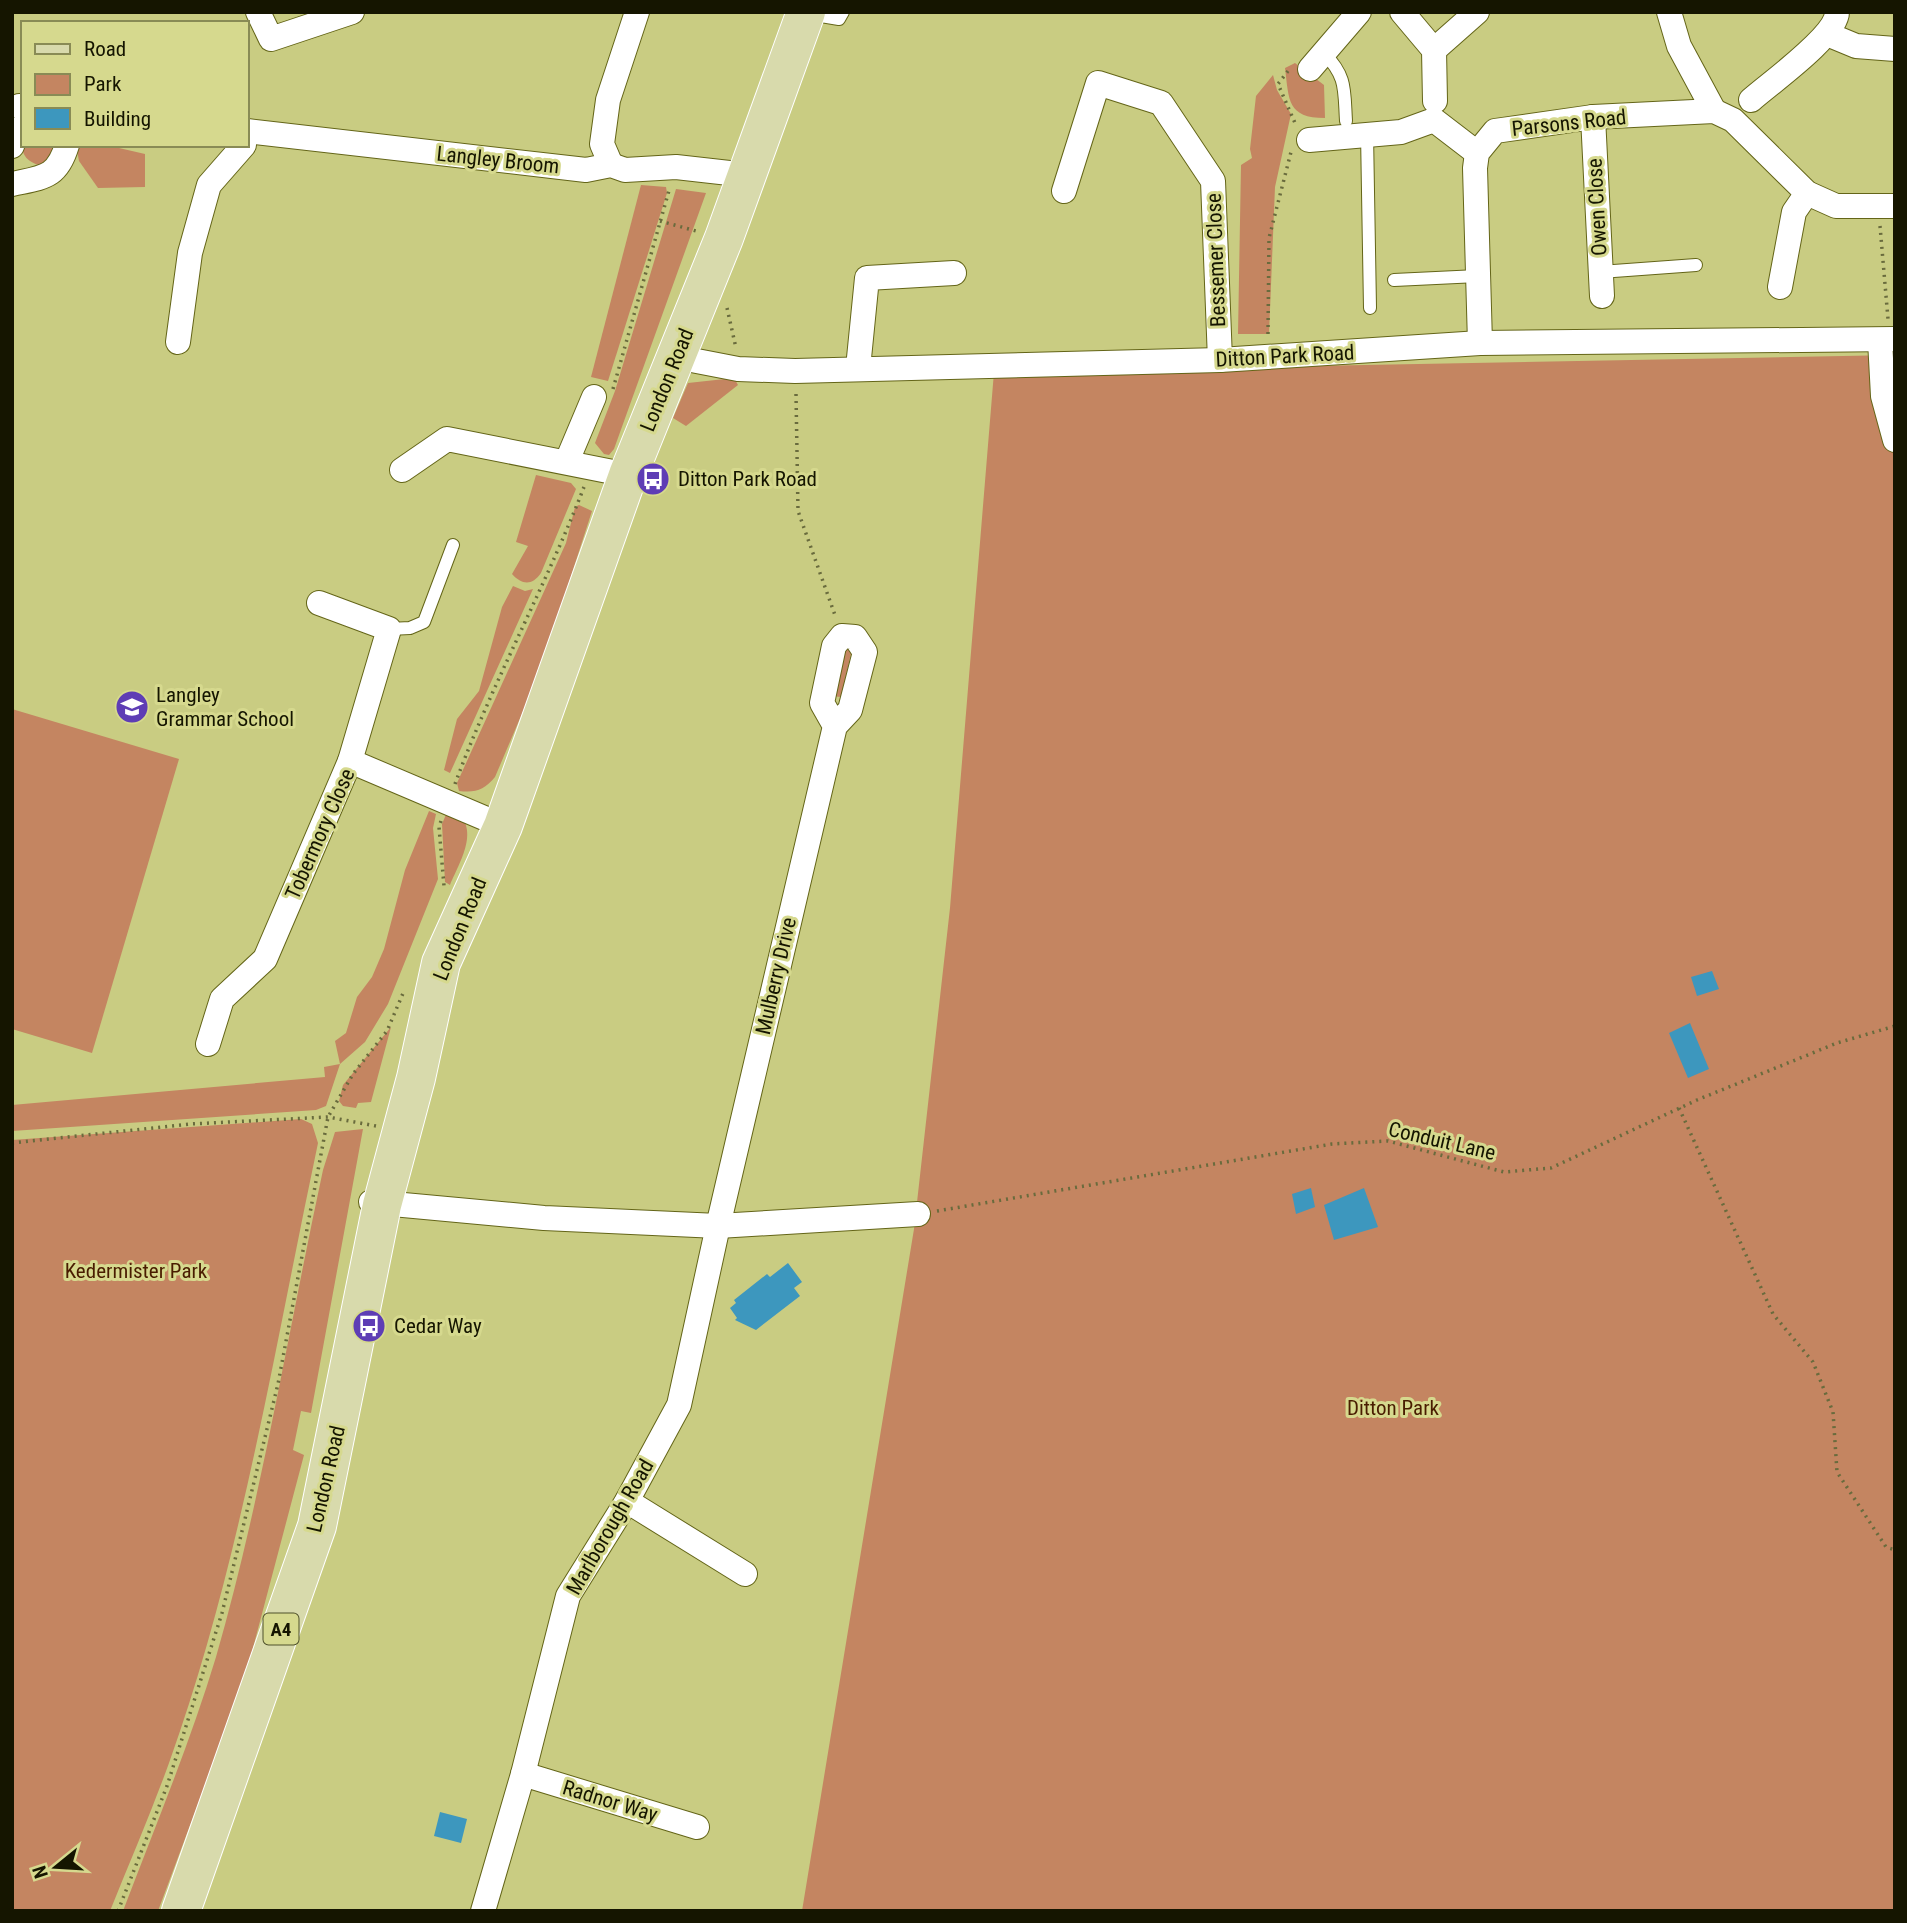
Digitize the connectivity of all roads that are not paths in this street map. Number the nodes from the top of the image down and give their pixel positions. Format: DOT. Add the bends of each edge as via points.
graph roads {
  1 [pos="258,12"];
  2 [pos="352,12"];
  3 [pos="637,12"];
  4 [pos="843,12"];
  5 [pos="1402,12"];
  6 [pos="1477,12"];
  7 [pos="1669,12"];
  8 [pos="805,13"];
  9 [pos="1348,16"];
  10 [pos="1832,23"];
  11 [pos="1895,48"];
  12 [pos="1434,50"];
  13 [pos="1317,61"];
  14 [pos="1751,100"];
  15 [pos="1434,110"];
  16 [pos="21,113"];
  17 [pos="1723,116"];
  18 [pos="1593,117"];
  19 [pos="1357,127"];
  20 [pos="248,138"];
  21 [pos="1309,140"];
  22 [pos="12,146"];
  23 [pos="66,147"];
  24 [pos="241,147"];
  25 [pos="1477,153"];
  26 [pos="611,164"];
  27 [pos="747,175"];
  28 [pos="12,184"];
  29 [pos="1065,191"];
  30 [pos="1807,193"];
  31 [pos="1887,206"];
  32 [pos="1696,265"];
  33 [pos="954,273"];
  34 [pos="1478,276"];
  35 [pos="1394,280"];
  36 [pos="1601,284"];
  37 [pos="1780,287"];
  38 [pos="1370,308"];
  39 [pos="1888,340"];
  40 [pos="178,342"];
  41 [pos="1480,343"];
  42 [pos="676,357"];
  43 [pos="1220,360"];
  44 [pos="858,368"];
  45 [pos="602,399"];
  46 [pos="1895,440"];
  47 [pos="567,461"];
  48 [pos="402,470"];
  49 [pos="628,475"];
  50 [pos="453,545"];
  51 [pos="319,603"];
  52 [pos="389,629"];
  53 [pos="842,636"];
  54 [pos="350,761"];
  55 [pos="503,826"];
  56 [pos="208,1044"];
  57 [pos="373,1203"];
  58 [pos="918,1214"];
  59 [pos="718,1226"];
  60 [pos="627,1501"];
  61 [pos="745,1574"];
  62 [pos="523,1774"];
  63 [pos="697,1826"];
  64 [pos="181,1911"];
  65 [pos="483,1911"];
  1 -- 2 [label="street" via="271,39"];
  3 -- 26 [label="street" via="608,100 602,145"];
  4 -- 8 [label="lane" via="838,19"];
  5 -- 12 [label="street"];
  6 -- 12 [label="street"];
  7 -- 17 [label="street" via="1679,46"];
  8 -- 27 [label="main road, London Road"];
  9 -- 13 [label="street"];
  10 -- 11 [label="street" via="1856,46"];
  10 -- 14 [label="street"];
  12 -- 15 [label="street"];
  13 -- 19 [label="lane" via="1339,69"];
  15 -- 19 [label="street" via="1401,132"];
  15 -- 25 [label="street"];
  16 -- 22 [label="street"];
  17 -- 18 [label="street, Parsons Road"];
  17 -- 30 [label="street"];
  18 -- 25 [label="street, Parsons Road" via="1495,131"];
  18 -- 36 [label="street, Owen Close"];
  19 -- 21 [label="street"];
  19 -- 38 [label="lane"];
  20 -- 26 [label="street, Langley Broom" via="586,170"];
  23 -- 28 [label="street" via="61,166 53,172"];
  24 -- 40 [label="street" via="209,186 190,253"];
  25 -- 34 [label="street"];
  26 -- 27 [label="street, Langley Broom" via="625,170 676,167"];
  27 -- 42 [label="main road, London Road"];
  29 -- 43 [label="street, Bessemer Close" via="1098,83 1161,103 1213,181"];
  30 -- 31 [label="street" via="1836,206"];
  30 -- 37 [label="street" via="1794,212"];
  32 -- 36 [label="lane"];
  33 -- 44 [label="street" via="867,278"];
  34 -- 35 [label="lane"];
  34 -- 41 [label="street"];
  39 -- 41 [label="street, Ditton Park Road"];
  39 -- 46 [label="street" via="1883,396"];
  41 -- 43 [label="street, Ditton Park Road"];
  42 -- 44 [label="street, Ditton Park Road" via="738,369"];
  42 -- 49 [label="main road, London Road"];
  43 -- 44 [label="street, Ditton Park Road"];
  45 -- 47 [label="street"];
  47 -- 48 [label="street" via="447,439"];
  47 -- 49 [label="street"];
  49 -- 55 [label="main road, London Road"];
  50 -- 52 [label="lane" via="424,622"];
  51 -- 52 [label="street"];
  52 -- 54 [label="street"];
  53 -- 59 [label="street, Mulberry Drive" via="834,646 822,703 835,726"];
  54 -- 55 [label="street, Tobermory Close"];
  54 -- 56 [label="street, Tobermory Close" via="265,959 222,999"];
  55 -- 57 [label="main road, London Road" via="425,971 390,1078"];
  57 -- 59 [label="street" via="544,1218"];
  57 -- 64 [label="main road, London Road / A4" via="345,1292 355,1340 317,1526"];
  58 -- 59 [label="street"];
  59 -- 60 [label="street, Marlborough Road" via="679,1405"];
  60 -- 61 [label="street"];
  60 -- 62 [label="street, Marlborough Road" via="568,1597"];
  62 -- 63 [label="street, Radnor Way"];
  62 -- 65 [label="street, Marlborough Road"];
}
